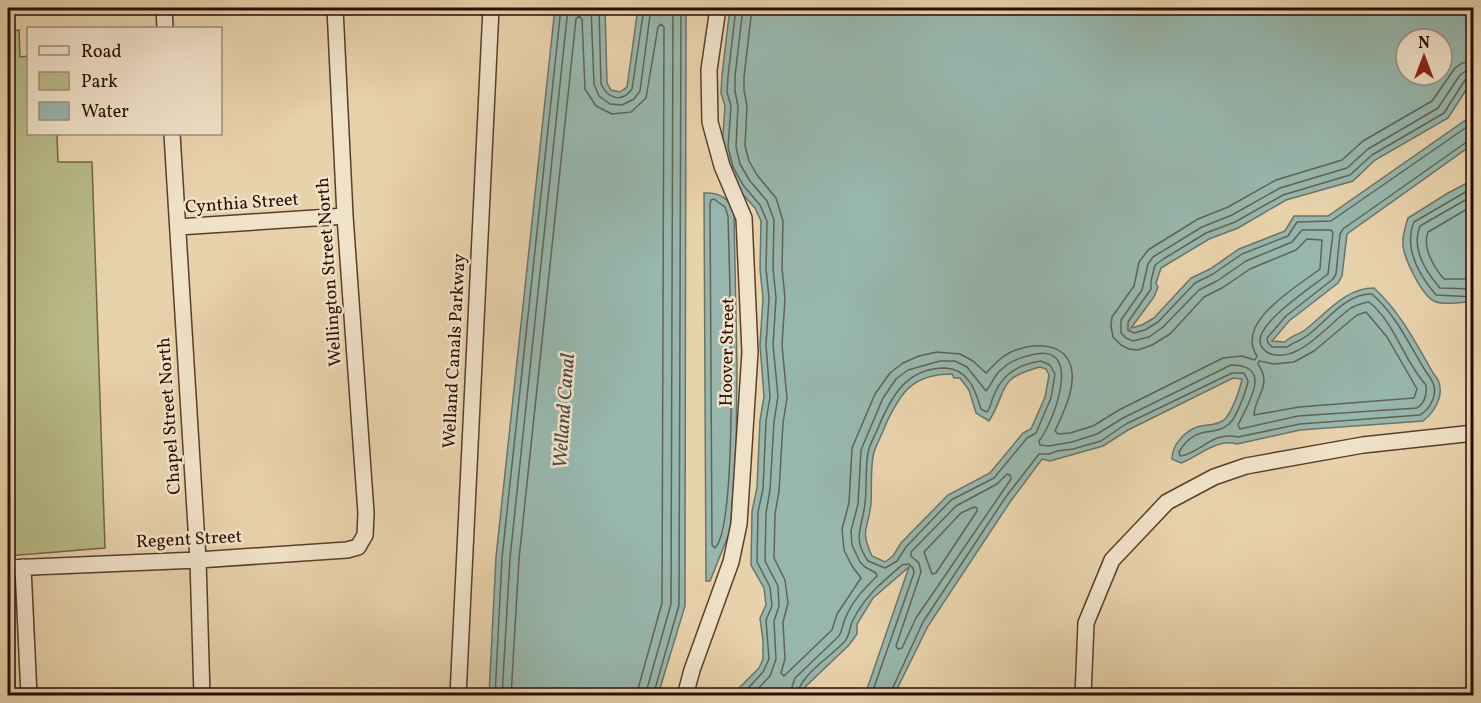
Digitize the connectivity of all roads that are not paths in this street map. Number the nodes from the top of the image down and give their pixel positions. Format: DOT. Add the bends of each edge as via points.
graph roads {
  1 [pos="164,8"];
  2 [pos="335,8"];
  3 [pos="491,8"];
  4 [pos="718,8"];
  5 [pos="165,27"];
  6 [pos="172,135"];
  7 [pos="345,216"];
  8 [pos="178,227"];
  9 [pos="1473,433"];
  10 [pos="365,535"];
  11 [pos="198,560"];
  12 [pos="15,567"];
  13 [pos="30,696"];
  14 [pos="202,696"];
  15 [pos="458,696"];
  16 [pos="685,696"];
  17 [pos="1083,696"];
  1 -- 5 [label="street"];
  2 -- 7 [label="street, Wellington Street North"];
  3 -- 15 [label="street, Welland Canals Parkway"];
  4 -- 16 [label="street, Hoover Street" via="709,70 710,122 722,166 744,218 750,352 739,524"];
  6 -- 8 [label="street, Chapel Street North"];
  7 -- 8 [label="street, Cynthia Street"];
  7 -- 10 [label="street, Wellington Street North"];
  8 -- 11 [label="street, Chapel Street North"];
  9 -- 17 [label="street" via="1246,466 1214,477 1167,502 1112,560 1086,623"];
  10 -- 11 [label="street, Regent Street" via="358,547 347,550"];
  11 -- 12 [label="street, Regent Street"];
  11 -- 14 [label="street, Chapel Street North"];
  12 -- 13 [label="street"];
}
